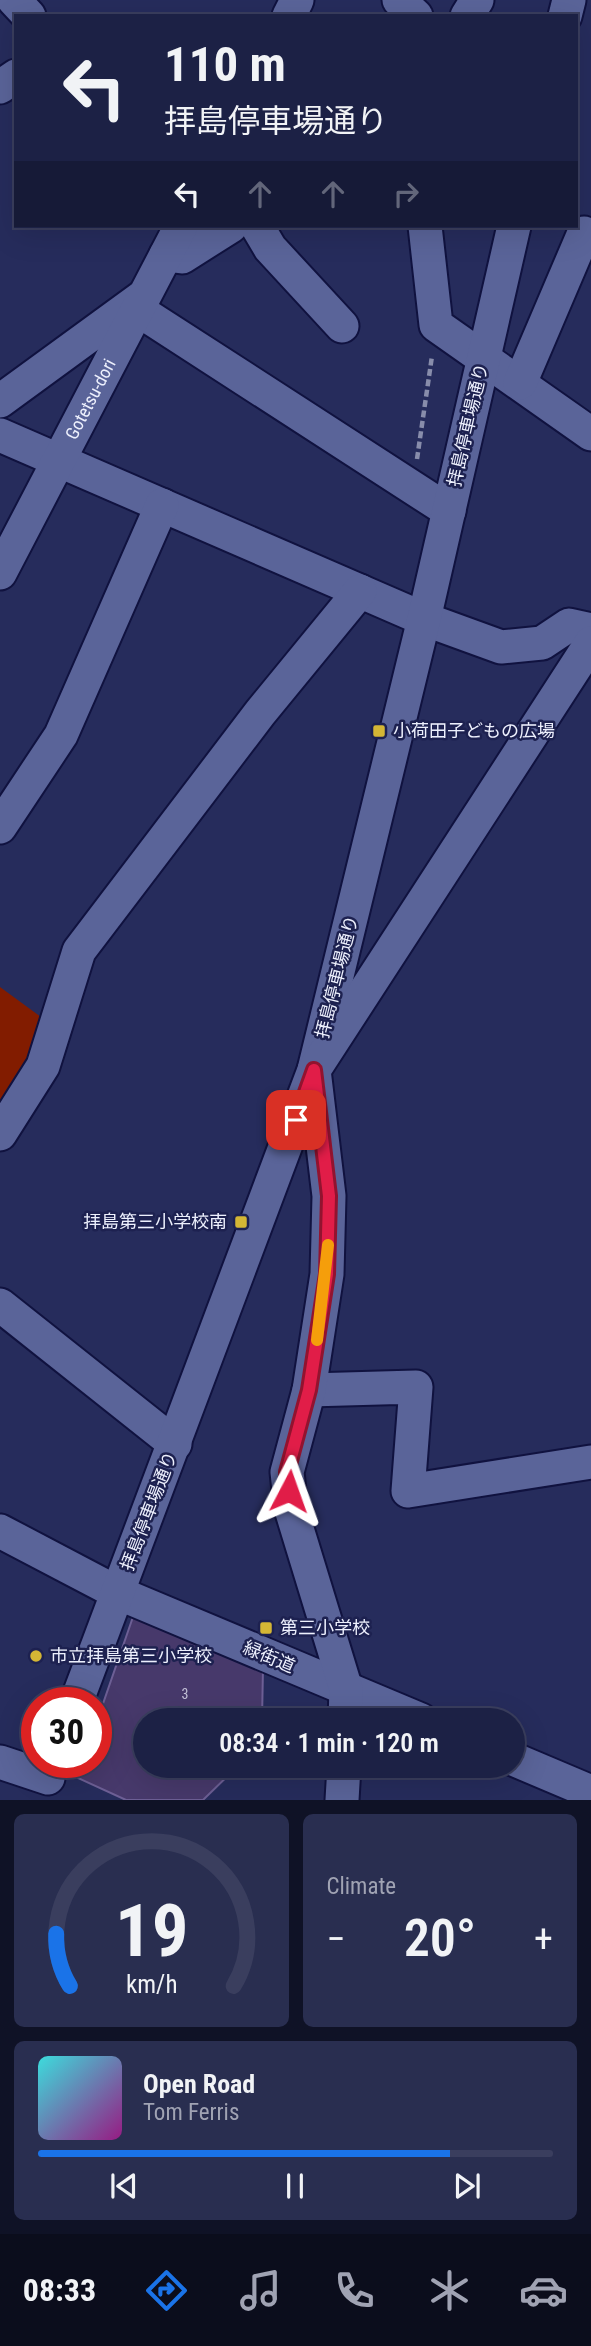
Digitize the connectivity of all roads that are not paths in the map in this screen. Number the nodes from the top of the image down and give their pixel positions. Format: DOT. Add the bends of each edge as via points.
graph roads {
  1 [pos="13,0"];
  2 [pos="399,0"];
  3 [pos="27,14"];
  4 [pos="414,14"];
  5 [pos="180,228"];
  6 [pos="228,228"];
  7 [pos="258,228"];
  8 [pos="425,228"];
  9 [pos="514,228"];
  10 [pos="584,233"];
  11 [pos="166,255"];
  12 [pos="142,302"];
  13 [pos="342,326"];
  14 [pos="483,359"];
  15 [pos="520,383"];
  16 [pos="0,401"];
  17 [pos="591,434"];
  18 [pos="0,435"];
  19 [pos="60,461"];
  20 [pos="162,505"];
  21 [pos="449,511"];
  22 [pos="0,573"];
  23 [pos="360,591"];
  24 [pos="424,619"];
  25 [pos="591,630"];
  26 [pos="591,643"];
  27 [pos="0,827"];
  28 [pos="314,1070"];
  29 [pos="0,1134"];
  30 [pos="0,1306"];
  31 [pos="309,1390"];
  32 [pos="175,1444"];
  33 [pos="591,1461"];
  34 [pos="0,1531"];
  35 [pos="118,1593"];
  36 [pos="82,1687"];
  37 [pos="346,1704"];
  38 [pos="365,1708"];
  39 [pos="0,1762"];
  40 [pos="525,1764"];
  41 [pos="343,1778"];
  42 [pos="47,1780"];
  43 [pos="591,1792"];
  44 [pos="342,1800"];
  1 -- 3 [label="street"];
  2 -- 4 [label="street"];
  5 -- 11 [label="street, Gotetsu-dori"];
  6 -- 11 [label="street" via="182,257"];
  7 -- 13 [label="street" via="270,248"];
  8 -- 14 [label="street" via="436,325"];
  9 -- 14 [label="street, 拝島停車場通り"];
  10 -- 15 [label="street"];
  11 -- 12 [label="street, Gotetsu-dori"];
  12 -- 16 [label="street"];
  12 -- 19 [label="street, Gotetsu-dori"];
  12 -- 21 [label="street" via="413,491"];
  14 -- 15 [label="street"];
  14 -- 21 [label="street, 拝島停車場通り"];
  15 -- 17 [label="street"];
  18 -- 19 [label="street"];
  19 -- 20 [label="street"];
  19 -- 22 [label="street, Gotetsu-dori"];
  20 -- 23 [label="street"];
  20 -- 27 [label="street" via="61,735"];
  21 -- 24 [label="street, 拝島停車場通り"];
  23 -- 24 [label="street"];
  23 -- 29 [label="street" via="260,713 79,951 43,1066"];
  24 -- 25 [label="street" via="501,647 542,643 569,625"];
  24 -- 28 [label="street, 拝島停車場通り"];
  26 -- 28 [label="street"];
  28 -- 31 [label="street" via="329,1196 327,1274"];
  28 -- 32 [label="street, 拝島停車場通り"];
  30 -- 32 [label="street"];
  31 -- 33 [label="street" via="416,1387 408,1492"];
  31 -- 37 [label="street" via="287,1472 291,1510"];
  32 -- 35 [label="street, 拝島停車場通り"];
  34 -- 35 [label="street, 緑街道"];
  35 -- 36 [label="street, 拝島停車場通り"];
  35 -- 37 [label="street, 緑街道"];
  37 -- 38 [label="street, 緑街道"];
  39 -- 42 [label="street"];
  40 -- 43 [label="street"];
  41 -- 44 [label="street"];
}
